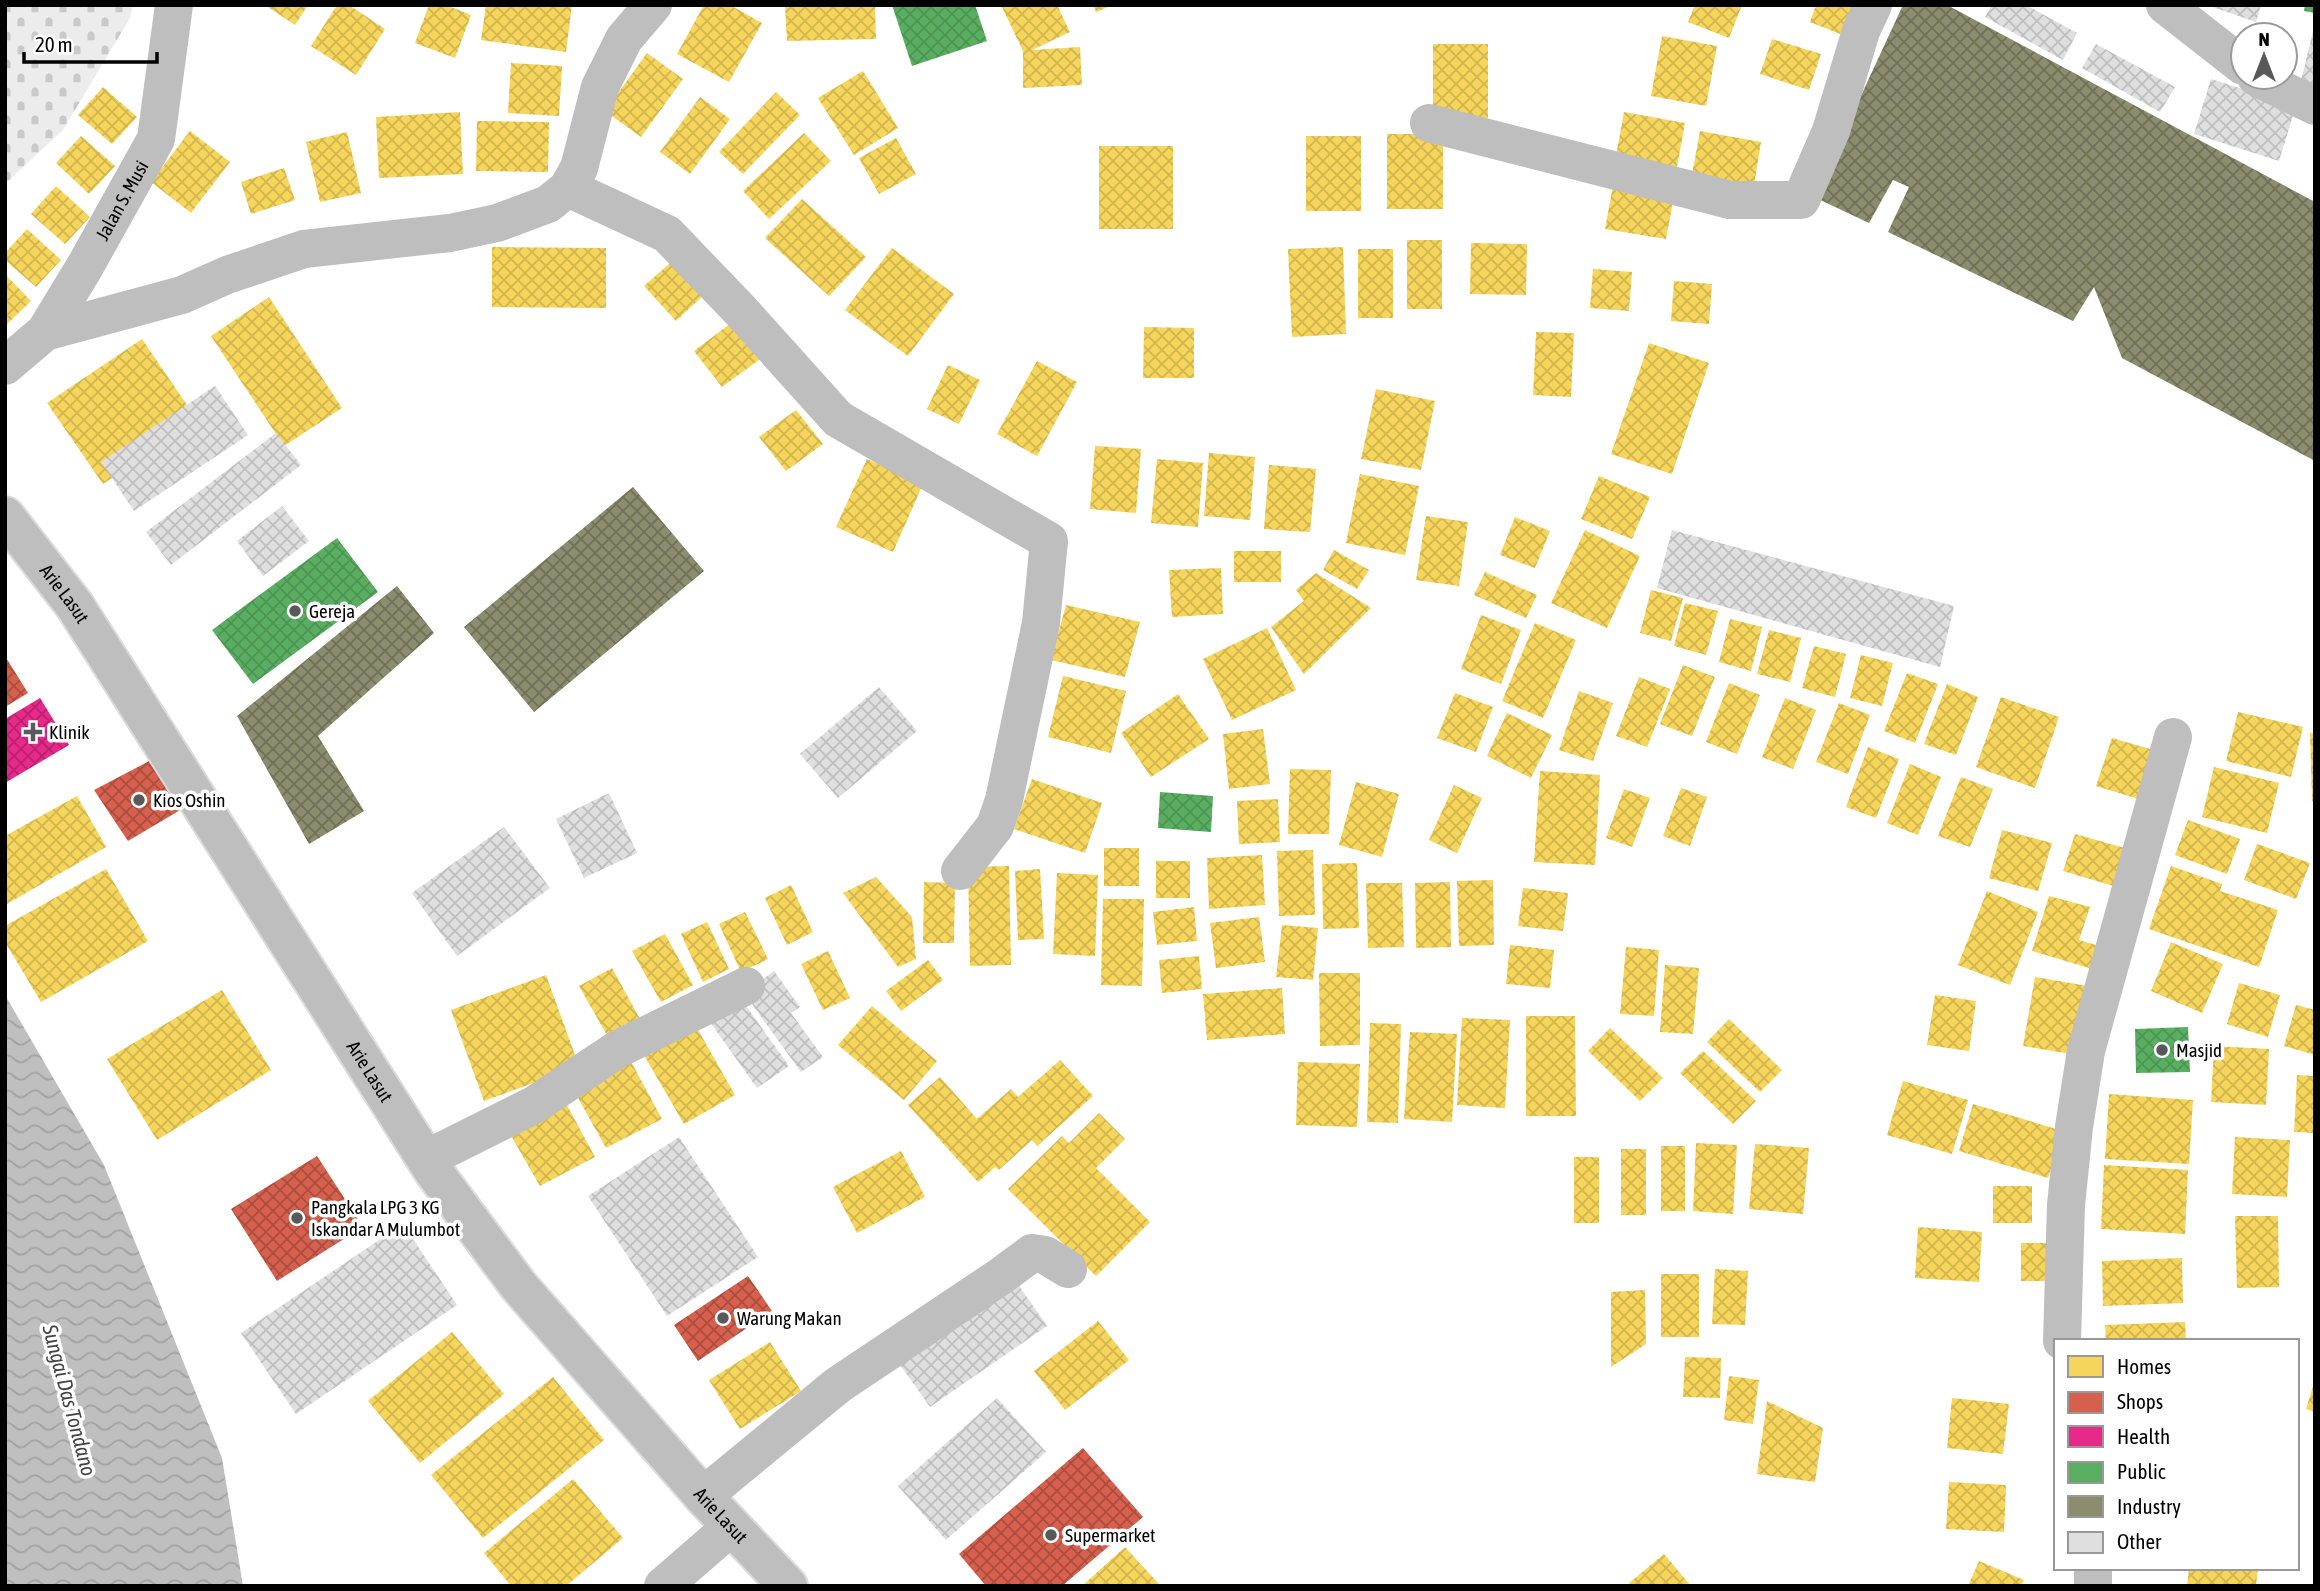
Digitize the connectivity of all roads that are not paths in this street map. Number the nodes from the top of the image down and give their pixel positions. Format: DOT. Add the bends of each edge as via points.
graph roads {
  1 [pos="174,5"];
  2 [pos="653,5"];
  3 [pos="1873,5"];
  4 [pos="2165,5"];
  5 [pos="2229,55"];
  6 [pos="2284,91"];
  7 [pos="2315,106"];
  8 [pos="1429,123"];
  9 [pos="568,188"];
  10 [pos="45,332"];
  11 [pos="5,366"];
  12 [pos="5,516"];
  13 [pos="2173,737"];
  14 [pos="960,871"];
  15 [pos="746,986"];
  16 [pos="426,1159"];
  17 [pos="1068,1269"];
  18 [pos="2062,1339"];
  19 [pos="703,1496"];
  20 [pos="732,1527"];
  21 [pos="663,1586"];
  22 [pos="788,1586"];
  1 -- 10 [label="street, Jalan S. Musi" via="156,139"];
  2 -- 9 [label="street" via="624,39 600,88 579,168"];
  3 -- 8 [label="street" via="1831,131 1801,200 1730,200"];
  4 -- 5 [label="street"];
  6 -- 7 [label="street"];
  9 -- 10 [label="street" via="548,204 497,223 450,233 303,249 182,295"];
  9 -- 14 [label="street" via="667,234 838,418 1049,541 1041,623 1004,800 996,825"];
  10 -- 11 [label="street, Jalan S. Musi"];
  12 -- 16 [label="street, Arie Lasut" via="75,606"];
  13 -- 18 [label="street" via="2086,1051 2066,1205"];
  15 -- 16 [label="street" via="618,1049 534,1105"];
  16 -- 19 [label="street, Arie Lasut" via="517,1285"];
  17 -- 19 [label="street" via="1032,1253 838,1385"];
  19 -- 20 [label="street, Arie Lasut"];
  20 -- 21 [label="street"];
  20 -- 22 [label="street, Arie Lasut"];
}
